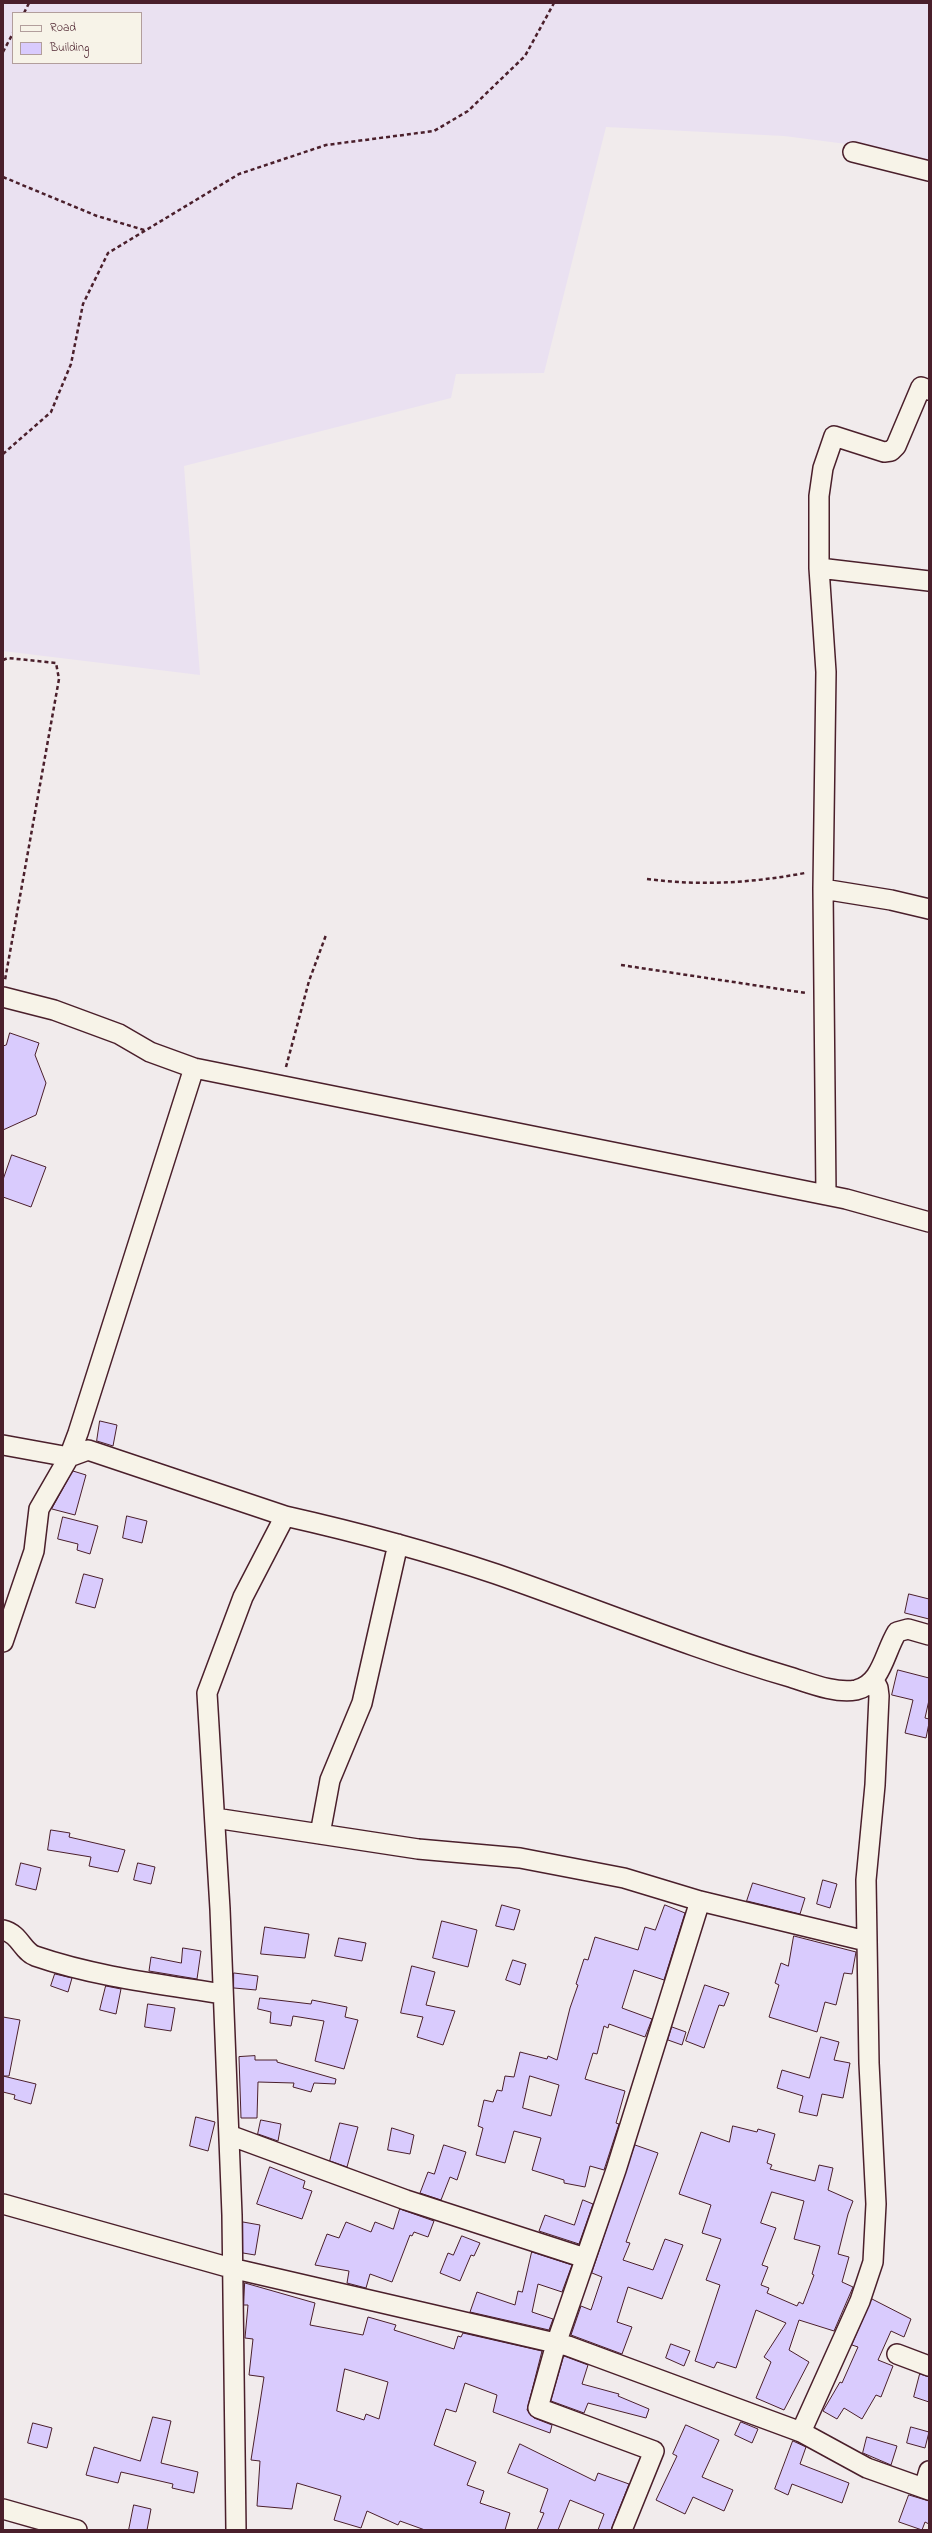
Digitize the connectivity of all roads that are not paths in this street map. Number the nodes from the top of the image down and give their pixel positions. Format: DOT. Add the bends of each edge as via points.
graph roads {
  1 [pos="853,152"];
  2 [pos="929,171"];
  3 [pos="929,390"];
  4 [pos="819,568"];
  5 [pos="929,581"];
  6 [pos="823,889"];
  7 [pos="929,909"];
  8 [pos="4,990"];
  9 [pos="194,1068"];
  10 [pos="826,1195"];
  11 [pos="929,1222"];
  12 [pos="3,1445"];
  13 [pos="69,1457"];
  14 [pos="284,1516"];
  15 [pos="398,1544"];
  16 [pos="929,1635"];
  17 [pos="3,1642"];
  18 [pos="874,1680"];
  19 [pos="215,1818"];
  20 [pos="320,1834"];
  21 [pos="700,1901"];
  22 [pos="3,1930"];
  23 [pos="866,1940"];
  24 [pos="223,1994"];
  25 [pos="229,2135"];
  26 [pos="3,2204"];
  27 [pos="586,2258"];
  28 [pos="231,2268"];
  29 [pos="556,2344"];
  30 [pos="896,2354"];
  31 [pos="929,2366"];
  32 [pos="801,2432"];
  33 [pos="927,2483"];
  34 [pos="3,2509"];
  35 [pos="77,2530"];
  36 [pos="236,2530"];
  37 [pos="622,2530"];
  1 -- 2 [label="street"];
  3 -- 4 [label="street" via="921,387 896,446 891,451 884,452 834,436 823,468 818,496"];
  4 -- 5 [label="street"];
  4 -- 6 [label="street" via="826,672"];
  6 -- 7 [label="street"];
  6 -- 10 [label="street"];
  8 -- 9 [label="street" via="119,1034 150,1052"];
  9 -- 10 [label="street"];
  9 -- 13 [label="street"];
  10 -- 11 [label="street"];
  12 -- 13 [label="street"];
  13 -- 14 [label="street" via="88,1450"];
  13 -- 17 [label="street" via="39,1509 34,1551"];
  14 -- 15 [label="street" via="370,1535"];
  14 -- 19 [label="street" via="242,1597 207,1693"];
  15 -- 18 [label="street" via="496,1574 762,1669 809,1683 839,1690 854,1690 868,1686"];
  15 -- 20 [label="street" via="362,1704 330,1780"];
  16 -- 18 [label="street" via="908,1629 897,1632 888,1646"];
  18 -- 23 [label="street" via="879,1696 875,1785 866,1880"];
  19 -- 20 [label="street"];
  19 -- 24 [label="street"];
  20 -- 21 [label="street" via="418,1849 520,1858 624,1878"];
  21 -- 23 [label="street"];
  21 -- 27 [label="street"];
  22 -- 24 [label="street" via="12,1932 33,1955 104,1975"];
  23 -- 32 [label="street" via="876,2204 873,2262 860,2301"];
  24 -- 25 [label="street"];
  25 -- 27 [label="street" via="406,2200"];
  25 -- 28 [label="street"];
  26 -- 28 [label="street"];
  27 -- 29 [label="street"];
  28 -- 29 [label="street"];
  28 -- 36 [label="street" via="235,2349"];
  29 -- 32 [label="street"];
  29 -- 37 [label="street" via="538,2408 654,2451"];
  30 -- 31 [label="street"];
  32 -- 33 [label="street" via="867,2468"];
  34 -- 35 [label="street"];
}
